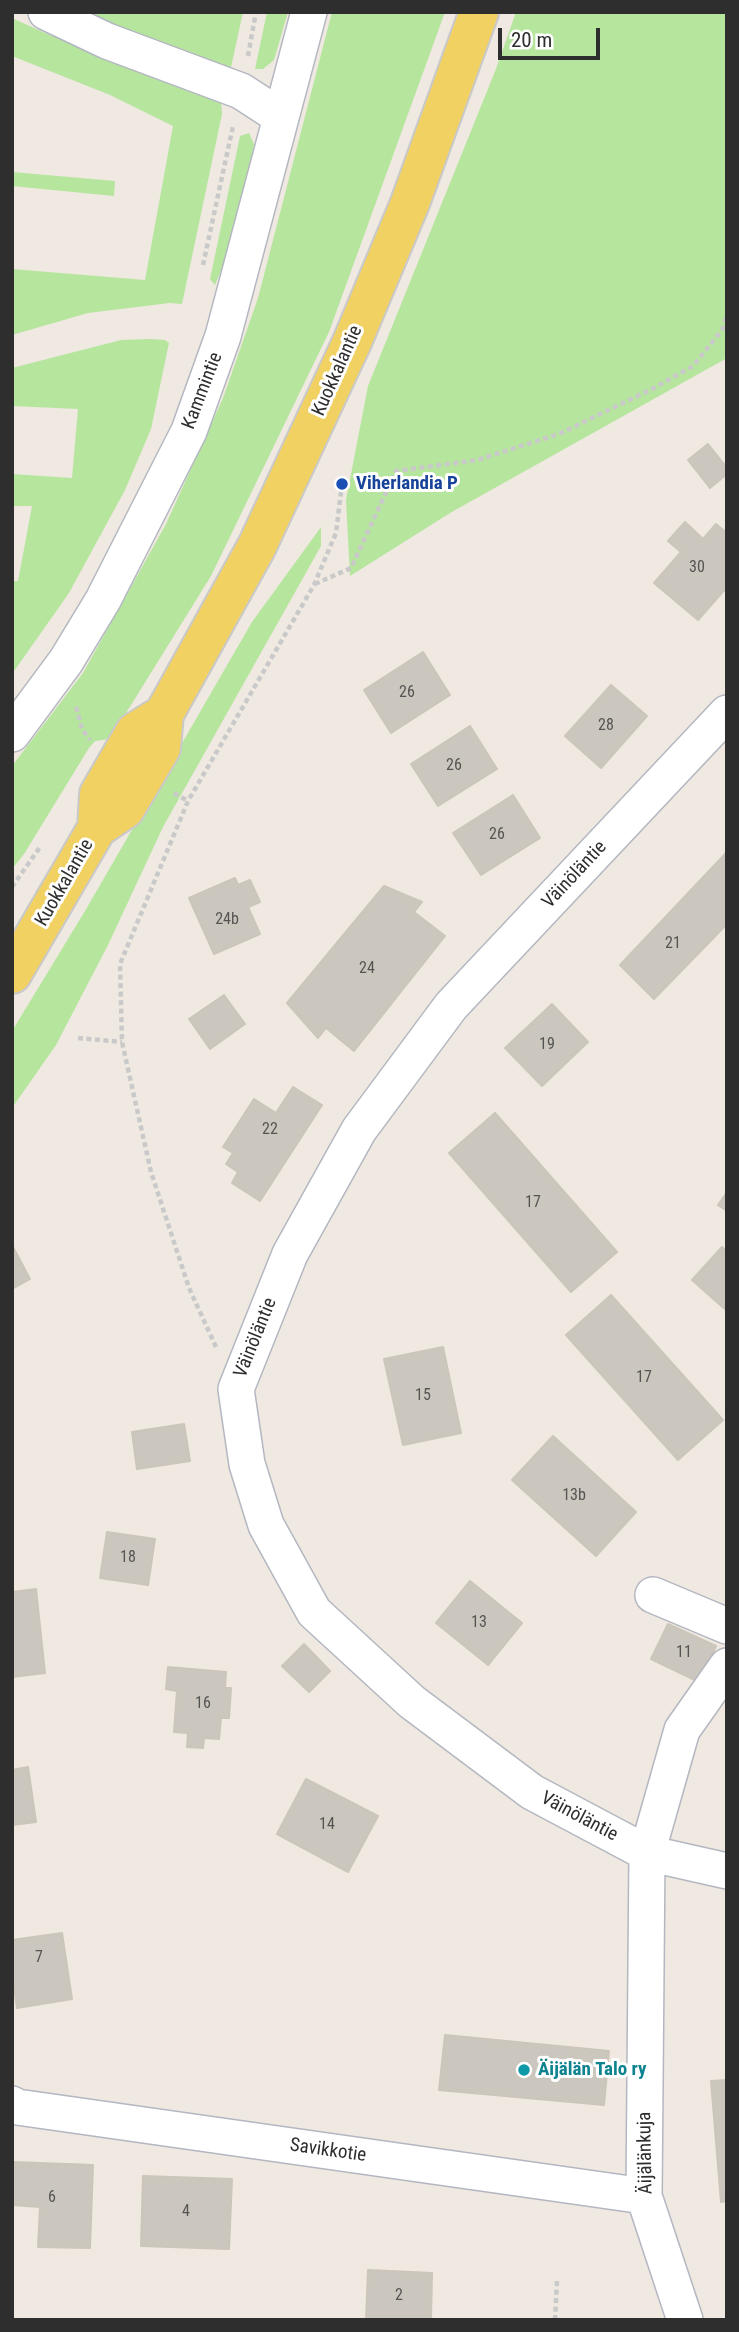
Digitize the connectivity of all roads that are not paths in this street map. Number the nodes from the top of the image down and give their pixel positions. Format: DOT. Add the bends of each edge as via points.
graph roads {
  1 [pos="46,12"];
  2 [pos="309,12"];
  3 [pos="479,12"];
  4 [pos="281,117"];
  5 [pos="727,713"];
  6 [pos="12,734"];
  7 [pos="12,974"];
  8 [pos="653,1595"];
  9 [pos="727,1626"];
  10 [pos="727,1666"];
  11 [pos="647,1853"];
  12 [pos="727,1871"];
  13 [pos="12,2104"];
  14 [pos="644,2196"];
  15 [pos="685,2320"];
  1 -- 4 [label="street" via="107,41 241,91"];
  2 -- 4 [label="street, Kammintie"];
  3 -- 7 [label="main road, Kuokkalantie" via="410,203 352,342 257,546 164,714 135,732 117,762 99,794 97,828"];
  4 -- 6 [label="street, Kammintie" via="223,336 189,431 103,600 66,662"];
  5 -- 11 [label="street, Väinöläntie" via="451,1006 359,1130 290,1254 236,1389 247,1464 266,1525 314,1612 412,1702 532,1792"];
  8 -- 9 [label="street"];
  10 -- 11 [label="street, Äijälänkuja" via="682,1730"];
  11 -- 12 [label="street, Väinöläntie"];
  11 -- 14 [label="street, Äijälänkuja"];
  13 -- 14 [label="street, Savikkotie"];
  14 -- 15 [label="street, Äijälänkuja"];
}
